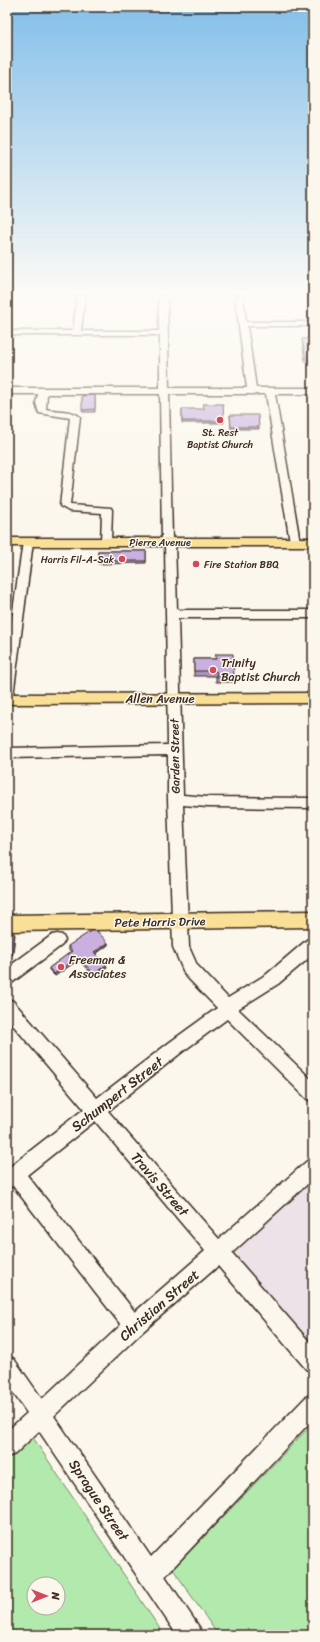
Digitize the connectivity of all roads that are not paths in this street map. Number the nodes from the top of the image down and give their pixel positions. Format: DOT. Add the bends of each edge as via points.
graph roads {
  1 [pos="164,373"];
  2 [pos="249,373"];
  3 [pos="7,391"];
  4 [pos="43,391"];
  5 [pos="164,391"];
  6 [pos="252,392"];
  7 [pos="270,392"];
  8 [pos="313,392"];
  9 [pos="7,542"];
  10 [pos="28,542"];
  11 [pos="106,542"];
  12 [pos="168,542"];
  13 [pos="295,542"];
  14 [pos="313,542"];
  15 [pos="171,614"];
  16 [pos="313,614"];
  17 [pos="7,696"];
  18 [pos="313,698"];
  19 [pos="7,699"];
  20 [pos="173,699"];
  21 [pos="174,750"];
  22 [pos="7,753"];
  23 [pos="175,799"];
  24 [pos="313,803"];
  25 [pos="313,919"];
  26 [pos="179,922"];
  27 [pos="7,923"];
  28 [pos="57,940"];
  29 [pos="313,944"];
  30 [pos="7,977"];
  31 [pos="7,1006"];
  32 [pos="227,1008"];
  33 [pos="313,1092"];
  34 [pos="97,1110"];
  35 [pos="313,1167"];
  36 [pos="11,1177"];
  37 [pos="219,1252"];
  38 [pos="134,1326"];
  39 [pos="313,1362"];
  40 [pos="7,1366"];
  41 [pos="313,1404"];
  42 [pos="41,1414"];
  43 [pos="7,1446"];
  44 [pos="150,1575"];
  45 [pos="191,1635"];
  1 -- 5 [label="street, Garden Street"];
  2 -- 6 [label="street"];
  3 -- 4 [label="street"];
  4 -- 5 [label="street"];
  4 -- 11 [label="street" via="42,411 75,417 66,506 107,510"];
  5 -- 6 [label="street"];
  5 -- 12 [label="street, Garden Street"];
  6 -- 7 [label="street"];
  7 -- 8 [label="street"];
  7 -- 13 [label="street"];
  9 -- 10 [label="main road, Pierre Avenue"];
  10 -- 11 [label="main road, Pierre Avenue"];
  10 -- 17 [label="street"];
  11 -- 12 [label="main road, Pierre Avenue"];
  12 -- 13 [label="main road, Pierre Avenue"];
  12 -- 15 [label="street, Garden Street"];
  13 -- 14 [label="main road, Pierre Avenue"];
  15 -- 16 [label="street"];
  15 -- 20 [label="street, Garden Street"];
  18 -- 20 [label="main road, Allen Avenue"];
  19 -- 20 [label="main road, Allen Avenue"];
  20 -- 21 [label="street, Garden Street"];
  21 -- 22 [label="street"];
  21 -- 23 [label="street, Garden Street"];
  23 -- 24 [label="street" via="208,802"];
  23 -- 26 [label="street, Garden Street"];
  25 -- 26 [label="main road, Pete Harris Drive"];
  26 -- 27 [label="main road, Pete Harris Drive"];
  26 -- 32 [label="street, Garden Street" via="182,947 191,970"];
  28 -- 30 [label="street"];
  29 -- 32 [label="street, Schumpert Street" via="282,973"];
  31 -- 34 [label="street, Travis Street"];
  32 -- 33 [label="street, Garden Street"];
  32 -- 34 [label="street, Schumpert Street"];
  34 -- 36 [label="street, Schumpert Street"];
  34 -- 37 [label="street, Travis Street"];
  35 -- 37 [label="street, Christian Street"];
  36 -- 38 [label="street"];
  37 -- 38 [label="street, Christian Street"];
  37 -- 39 [label="street, Travis Street"];
  38 -- 42 [label="street, Christian Street"];
  40 -- 42 [label="street, Sprague Street"];
  41 -- 44 [label="street"];
  42 -- 43 [label="street, Christian Street"];
  42 -- 44 [label="street, Sprague Street"];
  44 -- 45 [label="street, Sprague Street"];
}
